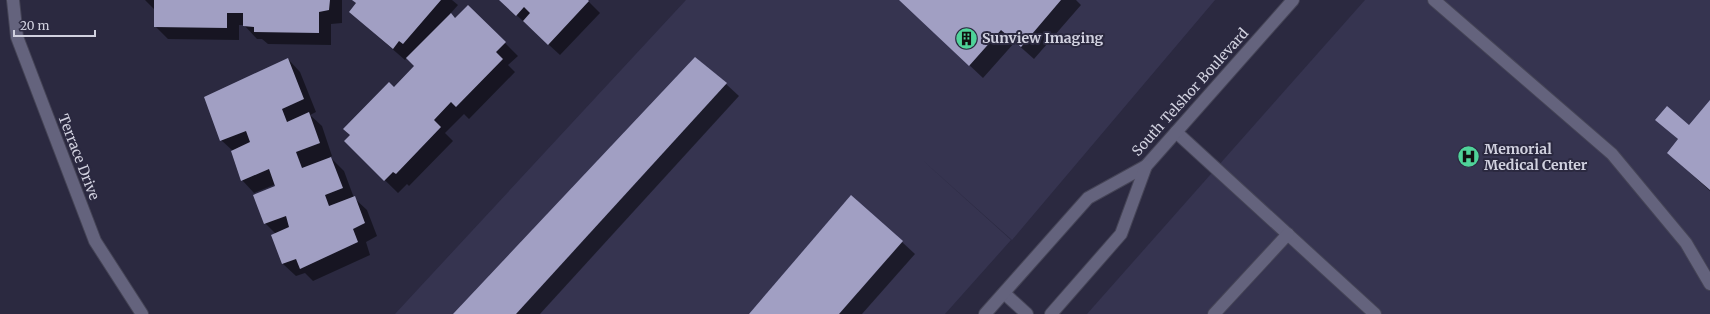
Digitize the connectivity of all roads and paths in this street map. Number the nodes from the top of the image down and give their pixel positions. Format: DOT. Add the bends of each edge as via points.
graph roads {
  1 [pos="14,0"];
  2 [pos="1293,0"];
  3 [pos="1434,0"];
  4 [pos="1176,132"];
  5 [pos="1146,166"];
  6 [pos="1288,234"];
  7 [pos="1710,284"];
  8 [pos="1004,293"];
  9 [pos="142,314"];
  10 [pos="985,314"];
  11 [pos="1027,314"];
  12 [pos="1051,314"];
  13 [pos="1214,314"];
  14 [pos="1375,314"];
  1 -- 9 [label="main road, Terrace Drive" via="17,37 95,241"];
  2 -- 4 [label="main road, South Telshor Boulevard"];
  3 -- 7 [label="main road" via="1612,154 1686,244"];
  4 -- 5 [label="main road, South Telshor Boulevard"];
  4 -- 6 [label="main road"];
  5 -- 8 [label="main road, South Telshor Boulevard" via="1088,198"];
  5 -- 12 [label="main road" via="1121,234"];
  6 -- 13 [label="main road"];
  6 -- 14 [label="main road"];
  8 -- 10 [label="main road, South Telshor Boulevard"];
  8 -- 11 [label="main road"];
}
